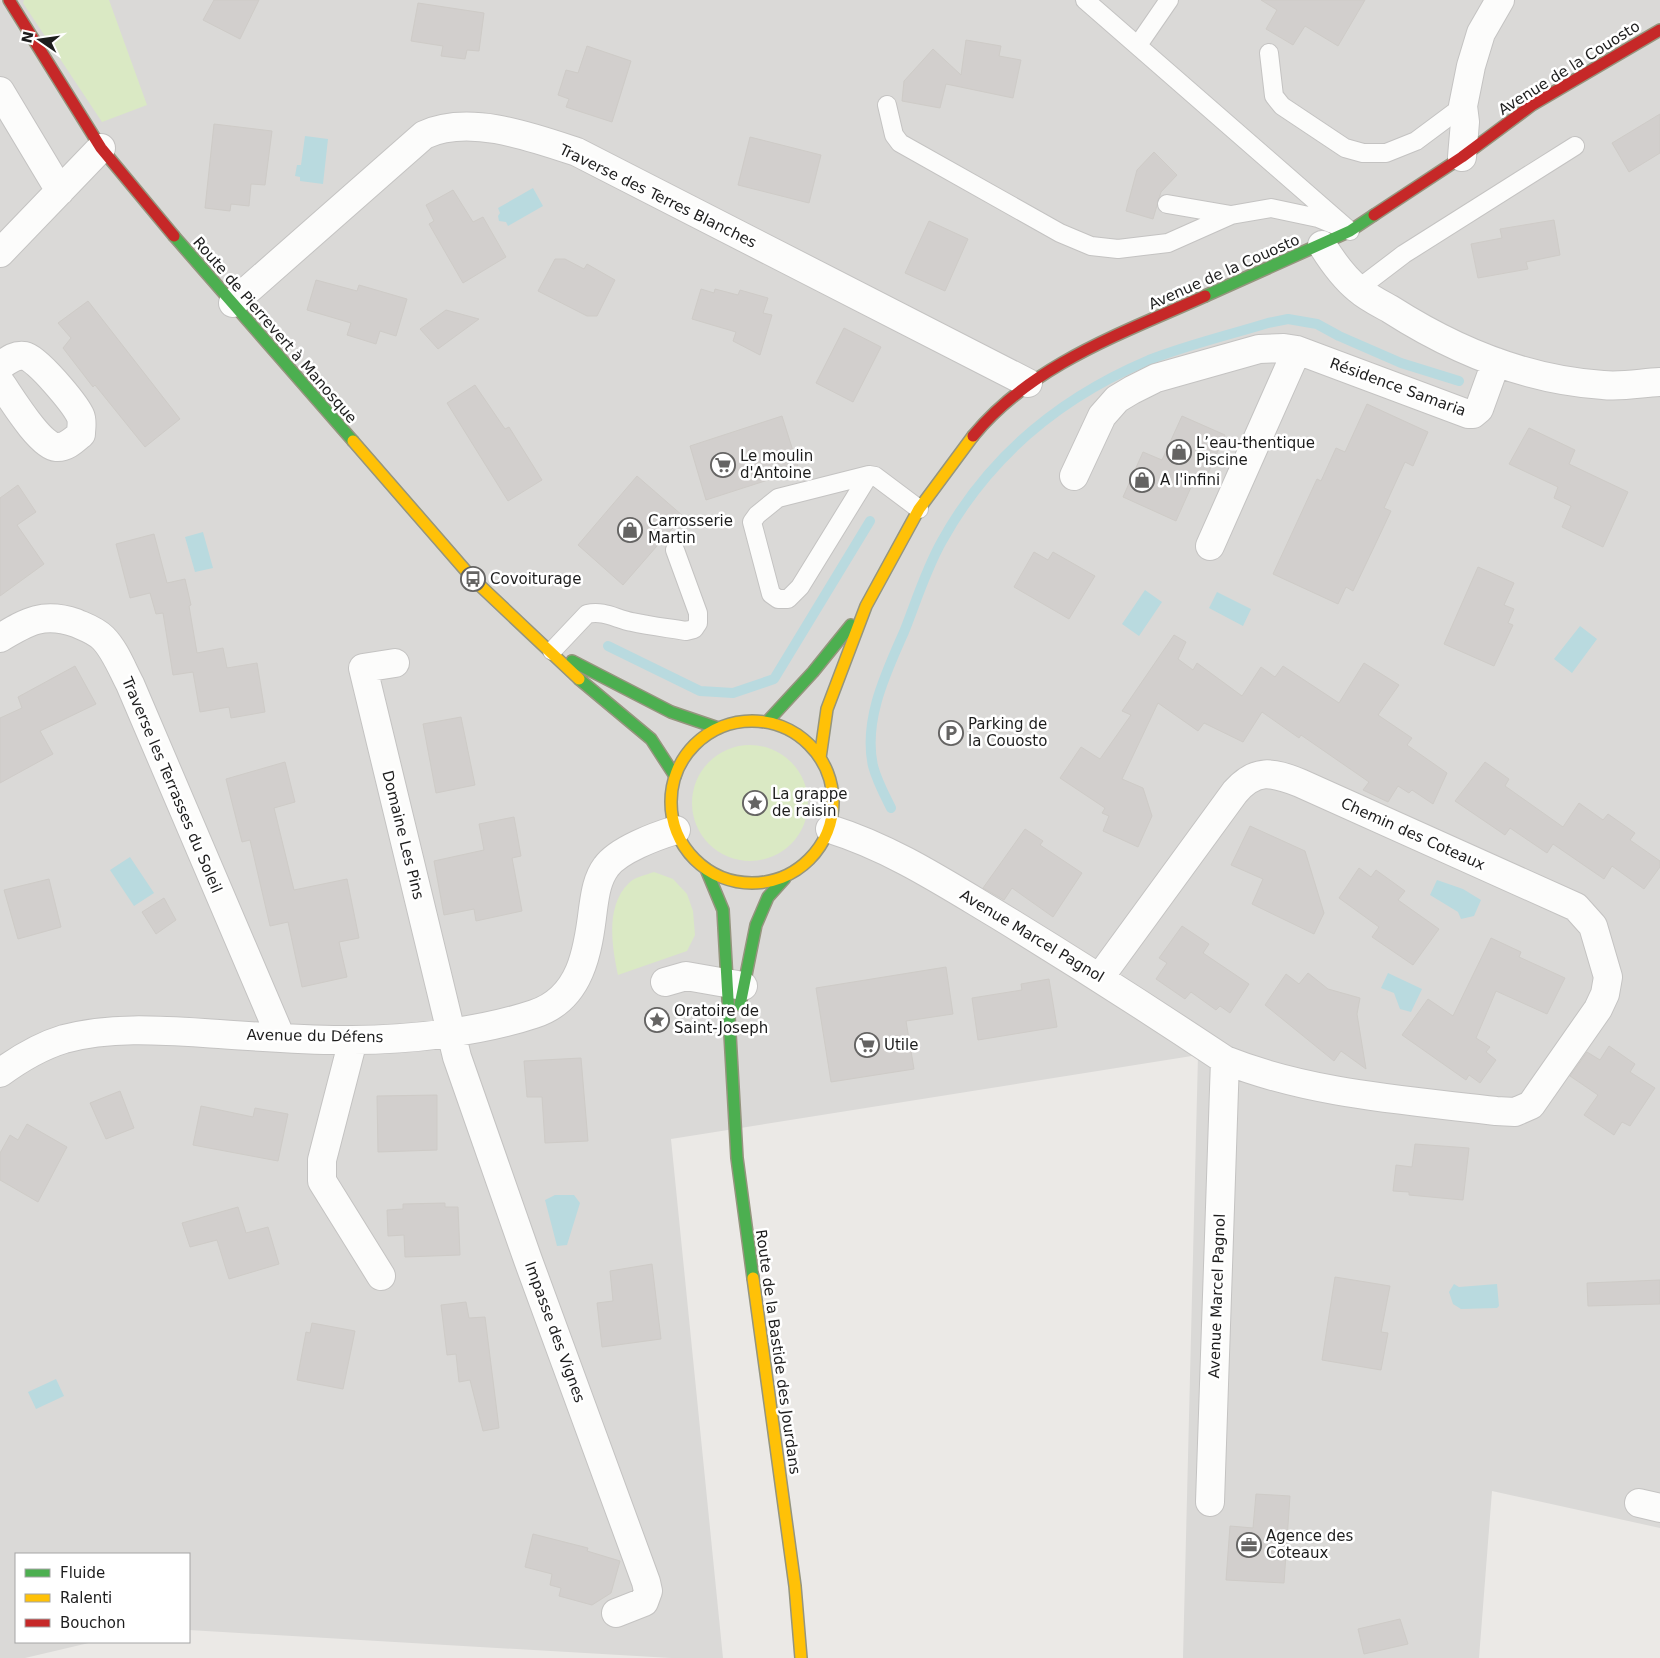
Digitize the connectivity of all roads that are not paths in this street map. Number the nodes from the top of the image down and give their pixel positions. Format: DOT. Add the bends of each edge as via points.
graph roads {
  1 [pos="9,0"];
  2 [pos="1085,0"];
  3 [pos="1169,0"];
  4 [pos="1500,0"];
  5 [pos="1660,30"];
  6 [pos="1138,45"];
  7 [pos="1268,53"];
  8 [pos="0,91"];
  9 [pos="887,106"];
  10 [pos="1463,106"];
  11 [pos="1575,146"];
  12 [pos="101,148"];
  13 [pos="1462,157"];
  14 [pos="60,192"];
  15 [pos="1167,204"];
  16 [pos="1231,215"];
  17 [pos="1350,231"];
  18 [pos="1322,245"];
  19 [pos="2,258"];
  20 [pos="1358,289"];
  21 [pos="234,304"];
  22 [pos="1297,350"];
  23 [pos="1496,362"];
  24 [pos="0,366"];
  25 [pos="0,382"];
  26 [pos="1660,382"];
  27 [pos="1028,383"];
  28 [pos="869,475"];
  29 [pos="1074,476"];
  30 [pos="919,509"];
  31 [pos="1210,546"];
  32 [pos="675,550"];
  33 [pos="866,606"];
  34 [pos="0,638"];
  35 [pos="552,651"];
  36 [pos="395,663"];
  37 [pos="767,722"];
  38 [pos="718,728"];
  39 [pos="820,758"];
  40 [pos="675,776"];
  41 [pos="830,829"];
  42 [pos="676,830"];
  43 [pos="706,870"];
  44 [pos="785,878"];
  45 [pos="1100,977"];
  46 [pos="665,982"];
  47 [pos="736,984"];
  48 [pos="450,1033"];
  49 [pos="281,1038"];
  50 [pos="353,1040"];
  51 [pos="1225,1060"];
  52 [pos="0,1073"];
  53 [pos="1515,1112"];
  54 [pos="381,1276"];
  55 [pos="1210,1502"];
  56 [pos="616,1614"];
  57 [pos="801,1658"];
  1 -- 12 [label="main road, Route de Pierrevert à Manosque"];
  2 -- 6 [label="lane"];
  3 -- 6 [label="lane"];
  4 -- 10 [label="street" via="1481,33"];
  5 -- 13 [label="main road, Avenue de la Couosto" via="1532,105"];
  6 -- 17 [label="lane"];
  7 -- 10 [label="lane" via="1274,96 1282,106 1345,148 1363,153 1386,153 1416,141"];
  8 -- 14 [label="street"];
  9 -- 16 [label="lane" via="894,134 900,143 1060,233 1091,246 1118,249 1168,243"];
  10 -- 13 [label="street"];
  11 -- 20 [label="lane" via="1404,254"];
  12 -- 14 [label="street"];
  12 -- 21 [label="main road, Route de Pierrevert à Manosque"];
  13 -- 17 [label="main road, Avenue de la Couosto"];
  14 -- 19 [label="street"];
  15 -- 16 [label="lane"];
  16 -- 17 [label="lane" via="1271,208 1318,218"];
  17 -- 18 [label="main road, Avenue de la Couosto"];
  18 -- 20 [label="street" via="1334,264"];
  18 -- 27 [label="main road, Avenue de la Couosto" via="1079,353"];
  20 -- 23 [label="street" via="1438,337"];
  21 -- 27 [label="street, Traverse des Terres Blanches" via="424,135 439,128 474,126 529,137 577,152"];
  21 -- 35 [label="main road, Route de Pierrevert à Manosque" via="473,578"];
  22 -- 23 [label="street, Résidence Samaria" via="1468,414 1479,409"];
  22 -- 29 [label="street, Résidence Samaria" via="1259,349 1156,378 1132,390 1117,399 1102,416"];
  22 -- 31 [label="street"];
  23 -- 26 [label="street" via="1528,373 1605,386"];
  24 -- 25 [label="street" via="12,357 23,355 32,358 80,415 81,434 67,445 56,447 43,441"];
  27 -- 30 [label="main road, Avenue de la Couosto" via="985,421"];
  28 -- 28 [label="lane" via="778,498 757,515 752,522 753,531 772,594 778,599 788,599 800,587"];
  28 -- 30 [label="lane" via="875,476"];
  30 -- 33 [label="main road, Avenue de la Couosto"];
  32 -- 35 [label="lane" via="698,614 694,629 686,631 629,622 594,612 587,614"];
  33 -- 37 [label="main road, Avenue de la Couosto" via="813,672"];
  33 -- 39 [label="main road, Avenue de la Couosto" via="827,709"];
  34 -- 49 [label="street, Traverse les Terrasses du Soleil" via="39,618 59,618 89,628 112,650 130,684"];
  35 -- 38 [label="main road, Route de Pierrevert à Manosque" via="671,712"];
  35 -- 40 [label="main road, Route de Pierrevert à Manosque" via="592,691 651,738"];
  36 -- 48 [label="street, Domaine Les Pins" via="362,668"];
  37 -- 38 [label="main road" via="734,723"];
  37 -- 39 [label="main road" via="800,737"];
  38 -- 40 [label="main road" via="685,756"];
  39 -- 41 [label="main road" via="833,787"];
  40 -- 42 [label="main road" via="671,812"];
  41 -- 44 [label="main road" via="815,855"];
  41 -- 45 [label="street, Avenue Marcel Pagnol" via="920,868"];
  42 -- 43 [label="main road" via="691,856"];
  42 -- 48 [label="street, Avenue du Défens" via="615,857 606,867 600,876 585,959 565,995 535,1014"];
  43 -- 44 [label="main road" via="744,884"];
  43 -- 47 [label="main road, Route de la Bastide des Jourdans" via="723,910"];
  44 -- 47 [label="main road, Route de la Bastide des Jourdans" via="762,909 749,955"];
  45 -- 51 [label="street, Avenue Marcel Pagnol"];
  45 -- 53 [label="street, Chemin des Coteaux" via="1235,792 1257,775 1276,774 1576,907 1594,926 1608,977 1606,994 1538,1097 1526,1108"];
  46 -- 47 [label="street" via="686,976"];
  47 -- 57 [label="main road, Route de la Bastide des Jourdans" via="731,1050 737,1158 795,1586"];
  48 -- 50 [label="street, Avenue du Défens"];
  48 -- 56 [label="street, Impasse des Vignes" via="528,1260 646,1582 648,1591 644,1602"];
  49 -- 50 [label="street, Avenue du Défens"];
  49 -- 52 [label="street, Avenue du Défens" via="150,1030 106,1032 64,1039"];
  50 -- 54 [label="street" via="322,1160 322,1181"];
  51 -- 53 [label="street, Avenue Marcel Pagnol" via="1258,1074 1302,1085"];
  51 -- 55 [label="street, Avenue Marcel Pagnol"];
}
